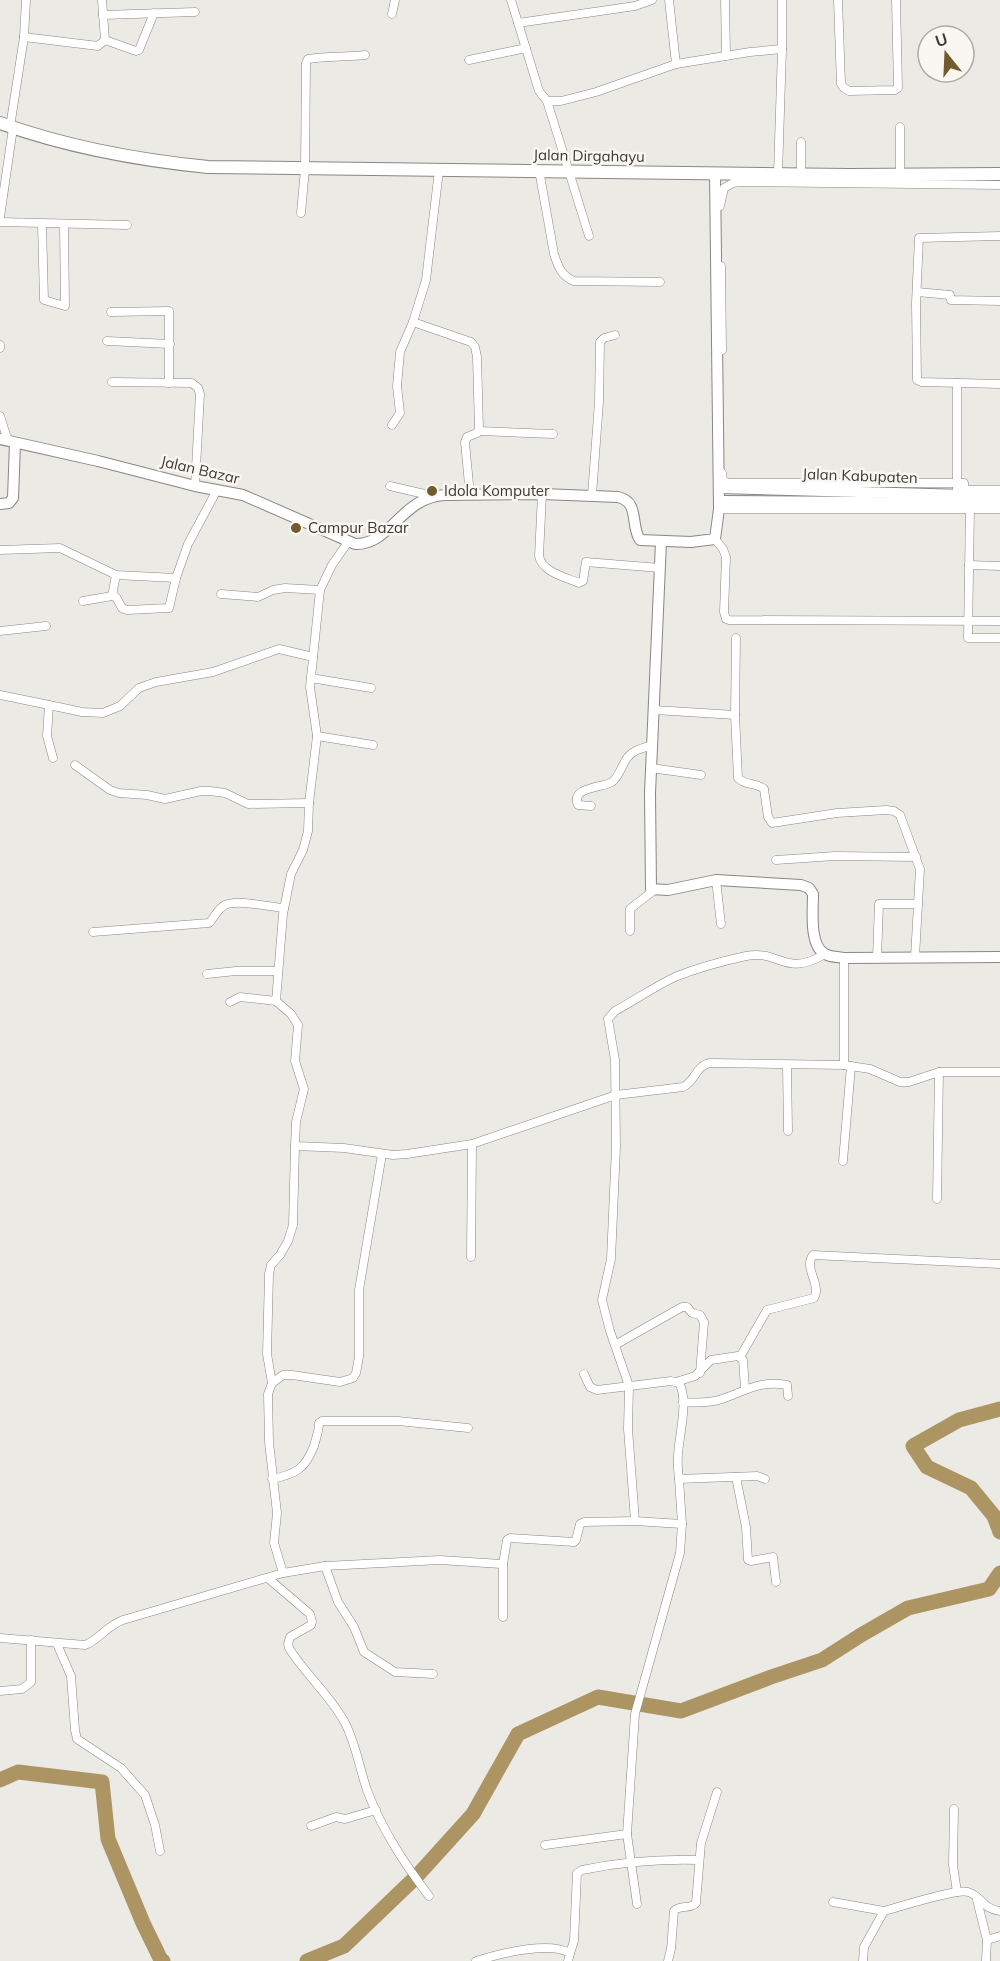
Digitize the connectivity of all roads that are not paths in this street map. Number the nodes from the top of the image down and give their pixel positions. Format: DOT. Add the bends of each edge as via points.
graph roads {
  1 [pos="26,0"];
  2 [pos="102,0"];
  3 [pos="394,0"];
  4 [pos="511,0"];
  5 [pos="669,0"];
  6 [pos="724,0"];
  7 [pos="782,0"];
  8 [pos="838,0"];
  9 [pos="896,0"];
  10 [pos="649,1"];
  11 [pos="195,12"];
  12 [pos="153,14"];
  13 [pos="392,14"];
  14 [pos="103,15"];
  15 [pos="518,23"];
  16 [pos="24,37"];
  17 [pos="105,40"];
  18 [pos="526,48"];
  19 [pos="782,49"];
  20 [pos="365,55"];
  21 [pos="726,56"];
  22 [pos="469,60"];
  23 [pos="676,64"];
  24 [pos="547,101"];
  25 [pos="8,126"];
  26 [pos="900,127"];
  27 [pos="801,142"];
  28 [pos="305,169"];
  29 [pos="439,170"];
  30 [pos="539,170"];
  31 [pos="568,170"];
  32 [pos="715,173"];
  33 [pos="778,173"];
  34 [pos="801,174"];
  35 [pos="1000,174"];
  36 [pos="900,176"];
  37 [pos="1000,185"];
  38 [pos="302,213"];
  39 [pos="0,217"];
  40 [pos="0,222"];
  41 [pos="42,224"];
  42 [pos="64,224"];
  43 [pos="127,225"];
  44 [pos="589,236"];
  45 [pos="1000,236"];
  46 [pos="660,282"];
  47 [pos="916,292"];
  48 [pos="1000,301"];
  49 [pos="111,312"];
  50 [pos="413,322"];
  51 [pos="615,335"];
  52 [pos="107,341"];
  53 [pos="170,344"];
  54 [pos="112,382"];
  55 [pos="169,383"];
  56 [pos="957,383"];
  57 [pos="1000,384"];
  58 [pos="0,416"];
  59 [pos="392,425"];
  60 [pos="479,431"];
  61 [pos="553,434"];
  62 [pos="8,441"];
  63 [pos="196,481"];
  64 [pos="390,486"];
  65 [pos="719,488"];
  66 [pos="217,490"];
  67 [pos="1000,490"];
  68 [pos="957,493"];
  69 [pos="542,494"];
  70 [pos="470,495"];
  71 [pos="592,495"];
  72 [pos="433,496"];
  73 [pos="1000,496"];
  74 [pos="970,502"];
  75 [pos="1000,503"];
  76 [pos="0,504"];
  77 [pos="719,505"];
  78 [pos="1000,509"];
  79 [pos="715,539"];
  80 [pos="348,542"];
  81 [pos="662,542"];
  82 [pos="0,550"];
  83 [pos="969,566"];
  84 [pos="1000,566"];
  85 [pos="660,568"];
  86 [pos="116,575"];
  87 [pos="176,578"];
  88 [pos="320,590"];
  89 [pos="221,594"];
  90 [pos="112,596"];
  91 [pos="83,601"];
  92 [pos="968,621"];
  93 [pos="1000,621"];
  94 [pos="46,626"];
  95 [pos="0,631"];
  96 [pos="736,638"];
  97 [pos="1000,638"];
  98 [pos="313,657"];
  99 [pos="311,678"];
  100 [pos="371,688"];
  101 [pos="0,695"];
  102 [pos="49,705"];
  103 [pos="655,710"];
  104 [pos="735,715"];
  105 [pos="316,736"];
  106 [pos="652,744"];
  107 [pos="373,745"];
  108 [pos="53,758"];
  109 [pos="75,765"];
  110 [pos="651,768"];
  111 [pos="702,775"];
  112 [pos="309,803"];
  113 [pos="591,806"];
  114 [pos="916,857"];
  115 [pos="776,860"];
  116 [pos="716,880"];
  117 [pos="653,891"];
  118 [pos="918,904"];
  119 [pos="284,908"];
  120 [pos="721,924"];
  121 [pos="630,931"];
  122 [pos="93,932"];
  123 [pos="825,954"];
  124 [pos="915,957"];
  125 [pos="1000,957"];
  126 [pos="844,958"];
  127 [pos="878,958"];
  128 [pos="278,971"];
  129 [pos="207,974"];
  130 [pos="276,1001"];
  131 [pos="230,1002"];
  132 [pos="787,1065"];
  133 [pos="847,1066"];
  134 [pos="939,1072"];
  135 [pos="1000,1072"];
  136 [pos="616,1095"];
  137 [pos="788,1131"];
  138 [pos="472,1144"];
  139 [pos="295,1146"];
  140 [pos="382,1154"];
  141 [pos="843,1161"];
  142 [pos="937,1199"];
  143 [pos="471,1257"];
  144 [pos="1000,1264"];
  145 [pos="615,1345"];
  146 [pos="740,1357"];
  147 [pos="700,1373"];
  148 [pos="584,1374"];
  149 [pos="676,1382"];
  150 [pos="272,1383"];
  151 [pos="629,1386"];
  152 [pos="745,1389"];
  153 [pos="788,1396"];
  154 [pos="683,1402"];
  155 [pos="468,1428"];
  156 [pos="736,1477"];
  157 [pos="272,1479"];
  158 [pos="679,1479"];
  159 [pos="765,1479"];
  160 [pos="634,1521"];
  161 [pos="682,1524"];
  162 [pos="503,1564"];
  163 [pos="325,1566"];
  164 [pos="283,1573"];
  165 [pos="269,1579"];
  166 [pos="776,1582"];
  167 [pos="503,1617"];
  168 [pos="0,1638"];
  169 [pos="31,1640"];
  170 [pos="57,1644"];
  171 [pos="433,1674"];
  172 [pos="0,1691"];
  173 [pos="717,1792"];
  174 [pos="954,1809"];
  175 [pos="376,1810"];
  176 [pos="311,1826"];
  177 [pos="627,1834"];
  178 [pos="545,1845"];
  179 [pos="160,1851"];
  180 [pos="698,1860"];
  181 [pos="632,1862"];
  182 [pos="957,1892"];
  183 [pos="429,1896"];
  184 [pos="976,1896"];
  185 [pos="832,1902"];
  186 [pos="638,1904"];
  187 [pos="884,1911"];
  188 [pos="1000,1911"];
  189 [pos="1000,1936"];
  190 [pos="987,1940"];
  191 [pos="569,1957"];
  192 [pos="476,1961"];
  193 [pos="668,1961"];
  194 [pos="863,1961"];
  195 [pos="986,1961"];
  1 -- 16 [label="street"];
  2 -- 14 [label="street"];
  3 -- 13 [label="street"];
  4 -- 15 [label="street"];
  5 -- 23 [label="street"];
  6 -- 21 [label="street"];
  7 -- 19 [label="street"];
  8 -- 9 [label="street" via="841,84 849,91 898,88"];
  10 -- 15 [label="street"];
  11 -- 12 [label="street"];
  12 -- 14 [label="street"];
  12 -- 17 [label="street" via="140,50"];
  14 -- 17 [label="street"];
  15 -- 18 [label="street"];
  16 -- 17 [label="street" via="95,46"];
  16 -- 25 [label="street"];
  18 -- 22 [label="street"];
  18 -- 24 [label="street" via="539,92"];
  19 -- 21 [label="street"];
  19 -- 33 [label="street"];
  20 -- 28 [label="street" via="308,58"];
  21 -- 23 [label="street"];
  23 -- 24 [label="street" via="596,92"];
  24 -- 31 [label="street"];
  25 -- 28 [label="main road, Jalan Dirgahayu" via="135,158 208,167"];
  25 -- 39 [label="street"];
  26 -- 36 [label="street"];
  27 -- 34 [label="street"];
  28 -- 29 [label="main road, Jalan Dirgahayu"];
  28 -- 38 [label="street"];
  29 -- 30 [label="main road, Jalan Dirgahayu"];
  29 -- 50 [label="street" via="426,280"];
  30 -- 31 [label="main road, Jalan Dirgahayu"];
  30 -- 46 [label="street" via="554,254 568,279"];
  31 -- 32 [label="main road, Jalan Dirgahayu"];
  31 -- 44 [label="street"];
  32 -- 33 [label="main road, Jalan Dirgahayu"];
  32 -- 65 [label="street"];
  33 -- 34 [label="main road, Jalan Dirgahayu"];
  34 -- 36 [label="main road, Jalan Dirgahayu"];
  35 -- 36 [label="main road, Jalan Dirgahayu"];
  37 -- 68 [label="street" via="740,182 724,188 720,201 723,480"];
  40 -- 41 [label="street"];
  41 -- 42 [label="street"];
  41 -- 42 [label="street" via="44,300 65,306"];
  42 -- 43 [label="street"];
  45 -- 47 [label="street" via="919,238"];
  47 -- 48 [label="street" via="950,295 951,300"];
  47 -- 56 [label="street" via="917,380"];
  49 -- 53 [label="street" via="169,311"];
  50 -- 59 [label="street" via="400,352 400,413"];
  50 -- 60 [label="street" via="471,342 475,347"];
  51 -- 71 [label="street" via="600,342"];
  52 -- 53 [label="street"];
  53 -- 55 [label="street"];
  54 -- 55 [label="street"];
  55 -- 63 [label="street" via="192,383 200,394"];
  56 -- 57 [label="street"];
  56 -- 68 [label="street"];
  58 -- 62 [label="street"];
  60 -- 61 [label="street"];
  60 -- 70 [label="street" via="465,442"];
  62 -- 63 [label="street, Jalan Bazar"];
  62 -- 76 [label="street" via="13,498"];
  63 -- 66 [label="street, Jalan Bazar"];
  64 -- 72 [label="street"];
  65 -- 68 [label="street, Jalan Kabupaten"];
  65 -- 77 [label="street"];
  66 -- 80 [label="street, Jalan Bazar" via="257,500"];
  66 -- 87 [label="street" via="188,544"];
  67 -- 68 [label="street" via="965,490 964,483"];
  68 -- 74 [label="street, Jalan Kabupaten"];
  68 -- 77 [label="street, Jalan Kabupaten"];
  69 -- 70 [label="street"];
  69 -- 71 [label="street"];
  69 -- 85 [label="street" via="539,555 545,568 579,583 583,581 586,562"];
  70 -- 72 [label="street"];
  71 -- 81 [label="street" via="629,501 638,539"];
  72 -- 80 [label="street" via="412,505 368,543"];
  73 -- 74 [label="street, Jalan Kabupaten"];
  74 -- 75 [label="street, Jalan Kabupaten"];
  74 -- 77 [label="street"];
  74 -- 78 [label="street"];
  74 -- 83 [label="street"];
  77 -- 79 [label="street"];
  79 -- 81 [label="street"];
  79 -- 92 [label="street" via="726,557 724,612 729,620"];
  80 -- 88 [label="street"];
  81 -- 85 [label="street"];
  82 -- 86 [label="street" via="65,549"];
  83 -- 84 [label="street"];
  83 -- 92 [label="street"];
  85 -- 103 [label="street"];
  86 -- 87 [label="street"];
  86 -- 90 [label="street"];
  87 -- 90 [label="street" via="167,609 127,610"];
  88 -- 89 [label="street" via="285,588 258,597"];
  88 -- 98 [label="street"];
  90 -- 91 [label="street"];
  92 -- 93 [label="street"];
  92 -- 97 [label="street" via="968,638"];
  94 -- 95 [label="street"];
  96 -- 104 [label="street"];
  98 -- 99 [label="street"];
  98 -- 102 [label="street" via="279,650 213,672 156,682 139,688 120,706 103,713"];
  99 -- 100 [label="street"];
  99 -- 105 [label="street"];
  101 -- 102 [label="street"];
  102 -- 108 [label="street" via="47,736"];
  103 -- 104 [label="street"];
  103 -- 106 [label="street"];
  104 -- 114 [label="street" via="738,778 764,789 770,822 837,813 894,811 902,818"];
  105 -- 107 [label="street"];
  105 -- 112 [label="street"];
  106 -- 110 [label="street"];
  106 -- 113 [label="street" via="632,753 614,780 582,791 576,803"];
  109 -- 112 [label="street" via="120,793 165,799 210,791 248,804"];
  110 -- 111 [label="street"];
  110 -- 117 [label="street" via="649,884"];
  112 -- 119 [label="street" via="307,841 291,874"];
  114 -- 115 [label="street"];
  114 -- 118 [label="street" via="920,879"];
  116 -- 117 [label="street"];
  116 -- 120 [label="street"];
  116 -- 123 [label="street" via="809,888 813,894 814,939"];
  117 -- 121 [label="street" via="630,909"];
  118 -- 124 [label="street"];
  118 -- 127 [label="street" via="879,904"];
  119 -- 122 [label="street" via="226,904 209,923"];
  119 -- 128 [label="street"];
  123 -- 126 [label="street"];
  123 -- 136 [label="street" via="798,965 754,954 745,956 676,977 615,1011 607,1022 615,1060"];
  124 -- 125 [label="street"];
  124 -- 127 [label="street"];
  126 -- 127 [label="street"];
  126 -- 133 [label="street"];
  128 -- 129 [label="street"];
  128 -- 130 [label="street"];
  130 -- 131 [label="street" via="240,997"];
  130 -- 139 [label="street" via="298,1025 295,1061 304,1089"];
  132 -- 133 [label="street"];
  132 -- 136 [label="street" via="705,1064 683,1087"];
  132 -- 137 [label="street"];
  133 -- 134 [label="street" via="870,1069 900,1082"];
  133 -- 141 [label="street"];
  134 -- 135 [label="street"];
  134 -- 142 [label="street"];
  136 -- 138 [label="street"];
  136 -- 145 [label="street" via="611,1259 602,1300"];
  138 -- 140 [label="street"];
  138 -- 143 [label="street"];
  139 -- 140 [label="street"];
  139 -- 150 [label="street" via="293,1225 284,1248 270,1265 269,1274 267,1354"];
  140 -- 150 [label="street" via="359,1290 356,1373 340,1382 292,1374"];
  144 -- 146 [label="street" via="813,1255 810,1262 814,1298 767,1310"];
  145 -- 147 [label="street" via="685,1307 700,1315 704,1322"];
  145 -- 151 [label="street"];
  146 -- 147 [label="street" via="711,1360"];
  146 -- 152 [label="street" via="744,1363"];
  147 -- 149 [label="street"];
  148 -- 151 [label="street" via="593,1390"];
  149 -- 151 [label="street"];
  149 -- 154 [label="street" via="681,1386"];
  150 -- 157 [label="street" via="268,1394"];
  151 -- 160 [label="street"];
  152 -- 153 [label="street" via="766,1383 784,1384"];
  152 -- 154 [label="street" via="719,1400"];
  154 -- 158 [label="street"];
  155 -- 157 [label="street" via="398,1421 322,1421 310,1456 301,1468 289,1476"];
  156 -- 158 [label="street"];
  156 -- 159 [label="street"];
  156 -- 166 [label="street" via="748,1560 773,1557"];
  157 -- 164 [label="street" via="277,1513 274,1543"];
  158 -- 161 [label="street"];
  160 -- 161 [label="street"];
  160 -- 162 [label="street" via="582,1523 574,1542 510,1538"];
  161 -- 177 [label="street" via="680,1553 635,1714"];
  162 -- 163 [label="street" via="440,1560"];
  162 -- 167 [label="street"];
  163 -- 164 [label="street"];
  163 -- 171 [label="street" via="338,1602 364,1652 395,1672"];
  164 -- 165 [label="street"];
  165 -- 170 [label="street" via="123,1620 85,1645"];
  165 -- 175 [label="street" via="310,1614 312,1622 290,1637 289,1648 344,1722"];
  168 -- 169 [label="street"];
  169 -- 170 [label="street"];
  169 -- 172 [label="street" via="31,1682 22,1689"];
  170 -- 179 [label="street" via="71,1679 76,1736 121,1768 145,1795"];
  173 -- 180 [label="street"];
  174 -- 182 [label="street" via="953,1865"];
  175 -- 176 [label="street"];
  175 -- 183 [label="street" via="392,1845"];
  177 -- 178 [label="street"];
  177 -- 181 [label="street"];
  180 -- 181 [label="street"];
  180 -- 193 [label="street" via="696,1903 674,1911"];
  181 -- 186 [label="street"];
  181 -- 191 [label="street" via="577,1873 574,1941"];
  182 -- 184 [label="street"];
  182 -- 187 [label="street"];
  184 -- 188 [label="street" via="984,1906"];
  184 -- 190 [label="street"];
  185 -- 187 [label="street"];
  187 -- 194 [label="street" via="864,1947"];
  189 -- 190 [label="street"];
  190 -- 195 [label="street"];
  191 -- 192 [label="street" via="562,1950 547,1948"];
}
